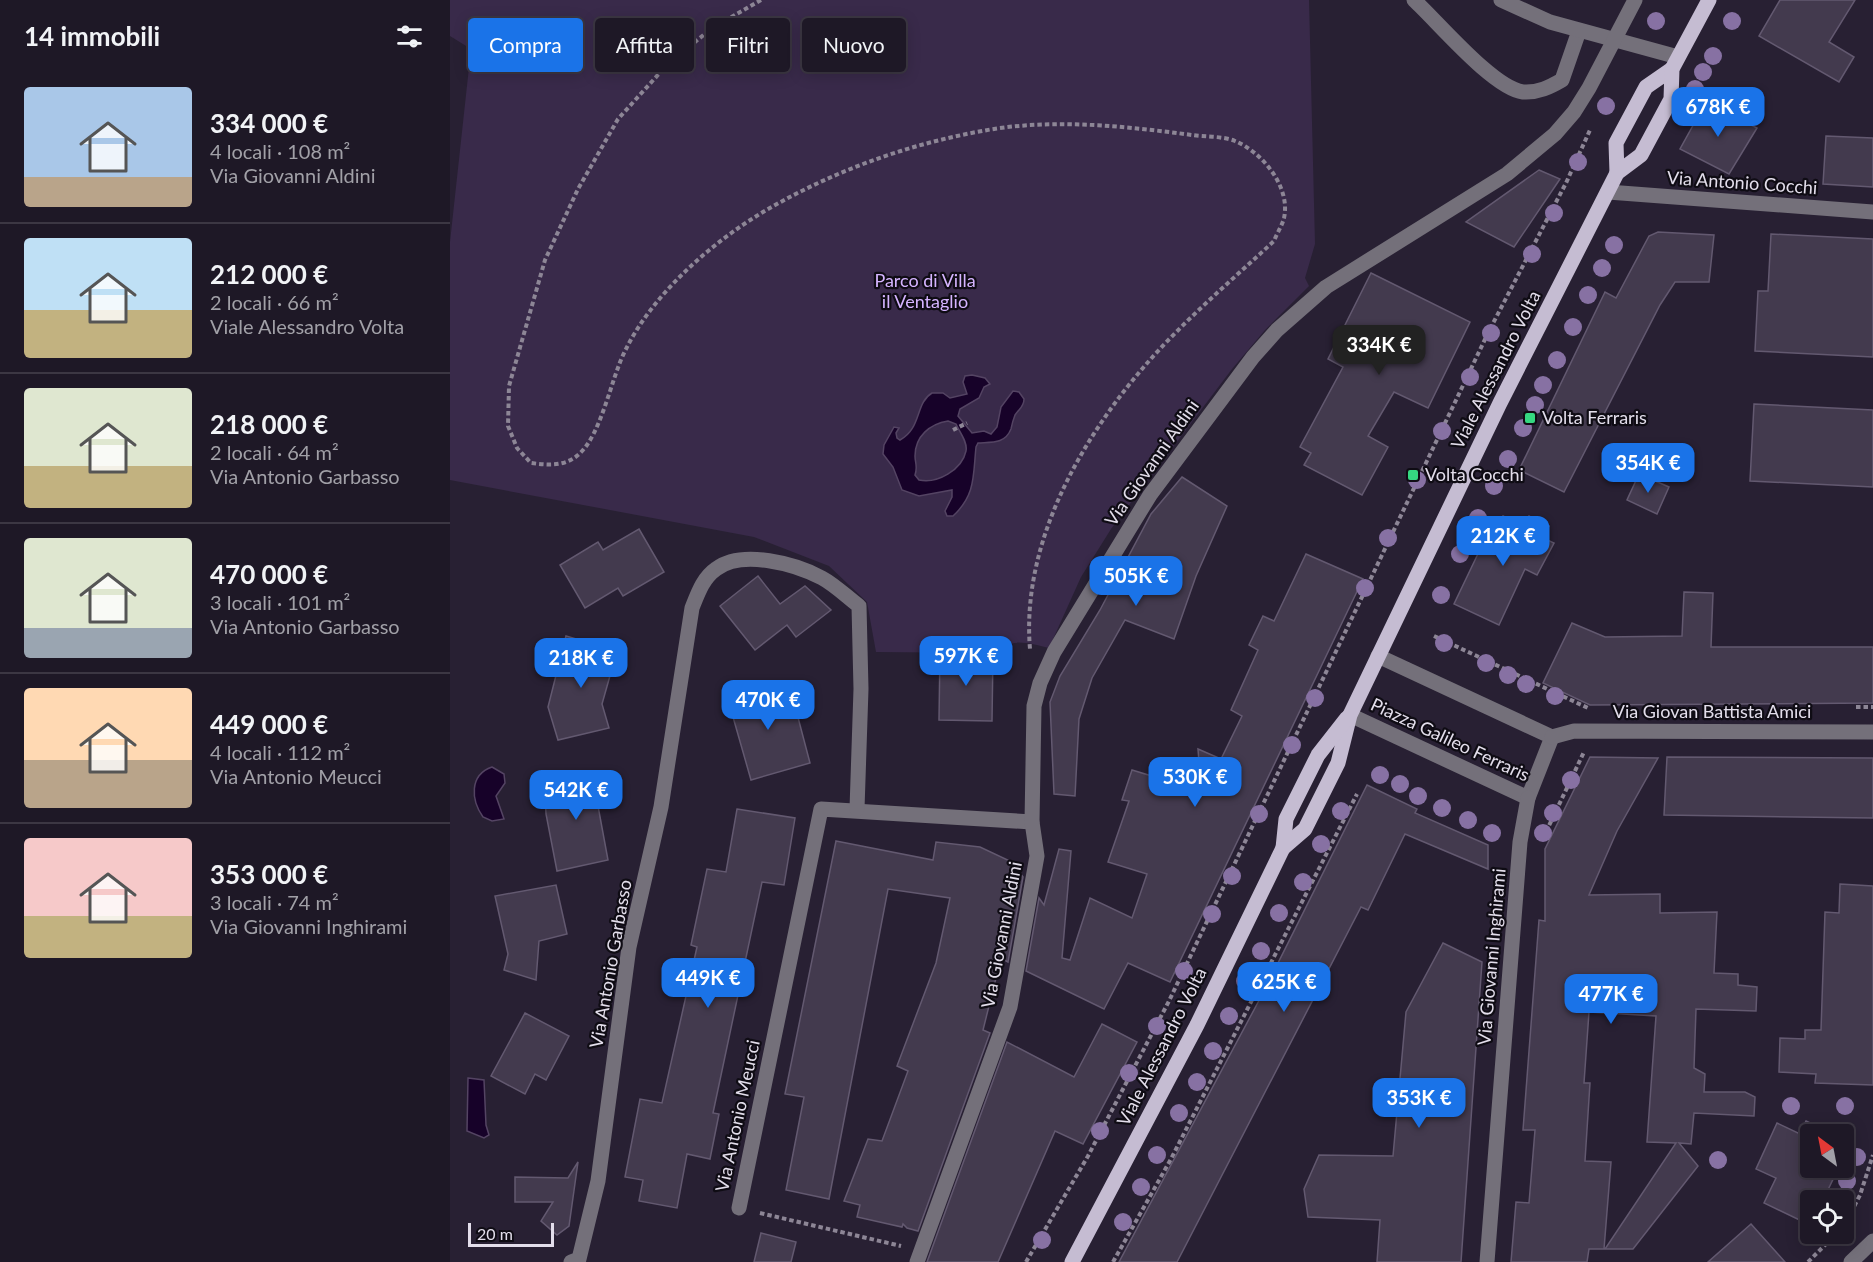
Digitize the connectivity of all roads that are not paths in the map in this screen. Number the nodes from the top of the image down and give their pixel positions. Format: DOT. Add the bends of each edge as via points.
graph roads {
  1 [pos="1414,0"];
  2 [pos="1501,0"];
  3 [pos="1709,0"];
  4 [pos="1633,1"];
  5 [pos="1579,31"];
  6 [pos="1616,39"];
  7 [pos="1675,63"];
  8 [pos="1617,173"];
  9 [pos="1608,192"];
  10 [pos="1873,212"];
  11 [pos="1378,656"];
  12 [pos="1350,715"];
  13 [pos="1873,732"];
  14 [pos="1552,737"];
  15 [pos="1528,798"];
  16 [pos="857,810"];
  17 [pos="1032,822"];
  18 [pos="1283,848"];
  19 [pos="739,1208"];
  20 [pos="1873,1241"];
  21 [pos="919,1256"];
  22 [pos="571,1262"];
  23 [pos="1072,1262"];
  24 [pos="1487,1262"];
  25 [pos="1851,1262"];
  1 -- 5 [label="street" via="1487,72 1522,92 1545,90 1562,80"];
  2 -- 5 [label="street"];
  3 -- 7 [label="main road, Viale Alessandro Volta"];
  4 -- 6 [label="street, Via Giovanni Aldini"];
  5 -- 6 [label="street"];
  6 -- 7 [label="street"];
  6 -- 17 [label="street, Via Giovanni Aldini" via="1574,112 1532,156 1301,306 1259,350 1150,495 1054,651 1040,683 1034,706"];
  7 -- 8 [label="main road, Viale Alessandro Volta" via="1671,99 1641,155"];
  7 -- 8 [label="main road, Viale Alessandro Volta" via="1646,87 1616,142"];
  8 -- 9 [label="main road, Viale Alessandro Volta"];
  9 -- 10 [label="street, Via Antonio Cocchi"];
  9 -- 11 [label="main road, Viale Alessandro Volta" via="1500,403"];
  11 -- 12 [label="main road, Viale Alessandro Volta"];
  11 -- 14 [label="street"];
  12 -- 15 [label="street, Piazza Galileo Ferraris"];
  12 -- 18 [label="main road, Viale Alessandro Volta" via="1318,755 1286,819"];
  12 -- 18 [label="main road, Viale Alessandro Volta" via="1338,763 1305,829"];
  13 -- 14 [label="street, Via Giovan Battista Amici" via="1574,731"];
  14 -- 15 [label="street, Piazza Galileo Ferraris"];
  15 -- 24 [label="street, Via Giovanni Inghirami" via="1520,842"];
  16 -- 17 [label="street, Via Antonio Meucci"];
  16 -- 19 [label="street, Via Antonio Meucci" via="821,809"];
  16 -- 22 [label="street, Via Antonio Garbasso" via="859,606 822,578 774,561 729,561 704,581 692,608 661,807 629,947 598,1181 579,1259"];
  17 -- 21 [label="street, Via Giovanni Aldini" via="1037,856 1010,1007"];
  18 -- 23 [label="main road, Viale Alessandro Volta" via="1197,1025"];
  20 -- 25 [label="street"];
}
